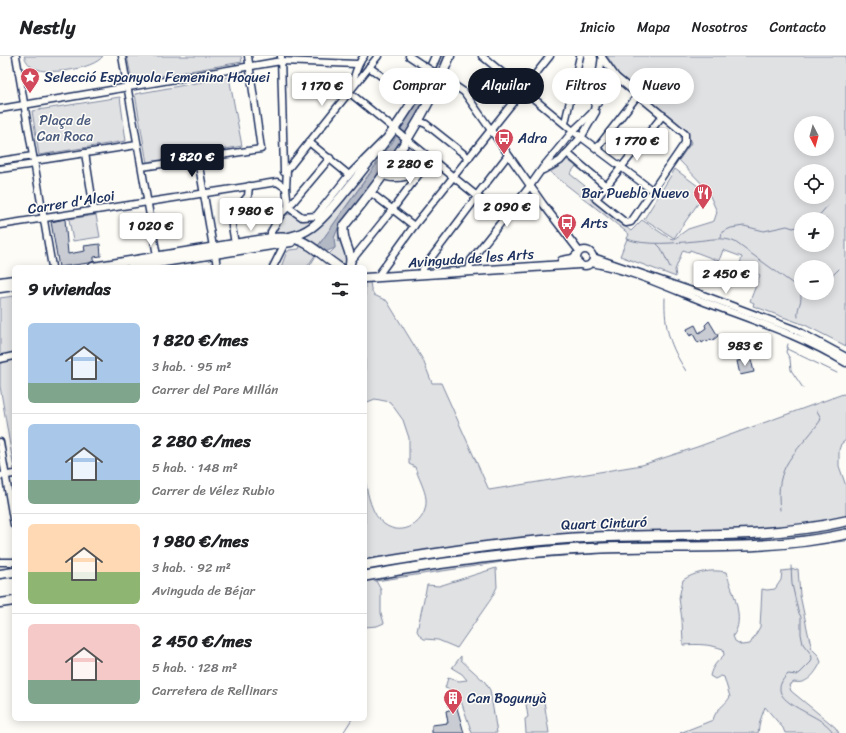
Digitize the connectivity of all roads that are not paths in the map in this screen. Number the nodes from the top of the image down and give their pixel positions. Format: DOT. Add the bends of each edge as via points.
graph roads {
  1 [pos="16,56"];
  2 [pos="122,56"];
  3 [pos="248,56"];
  4 [pos="364,56"];
  5 [pos="378,56"];
  6 [pos="409,56"];
  7 [pos="436,56"];
  8 [pos="450,56"];
  9 [pos="482,56"];
  10 [pos="550,56"];
  11 [pos="580,56"];
  12 [pos="601,56"];
  13 [pos="281,59"];
  14 [pos="357,64"];
  15 [pos="248,67"];
  16 [pos="369,67"];
  17 [pos="431,68"];
  18 [pos="496,68"];
  19 [pos="540,68"];
  20 [pos="610,68"];
  21 [pos="379,74"];
  22 [pos="621,81"];
  23 [pos="127,88"];
  24 [pos="629,88"];
  25 [pos="350,93"];
  26 [pos="411,104"];
  27 [pos="512,104"];
  28 [pos="541,104"];
  29 [pos="598,104"];
  30 [pos="631,104"];
  31 [pos="649,104"];
  32 [pos="25,105"];
  33 [pos="0,109"];
  34 [pos="663,115"];
  35 [pos="419,121"];
  36 [pos="565,123"];
  37 [pos="394,129"];
  38 [pos="491,129"];
  39 [pos="574,131"];
  40 [pos="582,136"];
  41 [pos="387,138"];
  42 [pos="406,139"];
  43 [pos="308,142"];
  44 [pos="137,145"];
  45 [pos="597,148"];
  46 [pos="85,153"];
  47 [pos="567,154"];
  48 [pos="508,155"];
  49 [pos="552,157"];
  50 [pos="330,158"];
  51 [pos="469,158"];
  52 [pos="34,160"];
  53 [pos="198,160"];
  54 [pos="0,161"];
  55 [pos="557,163"];
  56 [pos="438,166"];
  57 [pos="142,168"];
  58 [pos="286,168"];
  59 [pos="621,168"];
  60 [pos="0,169"];
  61 [pos="541,171"];
  62 [pos="419,174"];
  63 [pos="349,175"];
  64 [pos="383,175"];
  65 [pos="453,177"];
  66 [pos="277,182"];
  67 [pos="248,186"];
  68 [pos="530,186"];
  69 [pos="606,186"];
  70 [pos="286,188"];
  71 [pos="653,191"];
  72 [pos="370,192"];
  73 [pos="203,193"];
  74 [pos="477,197"];
  75 [pos="148,202"];
  76 [pos="288,207"];
  77 [pos="94,210"];
  78 [pos="392,210"];
  79 [pos="281,214"];
  80 [pos="232,215"];
  81 [pos="43,218"];
  82 [pos="504,218"];
  83 [pos="0,225"];
  84 [pos="414,226"];
  85 [pos="269,237"];
  86 [pos="287,240"];
  87 [pos="235,244"];
  88 [pos="244,249"];
  89 [pos="214,250"];
  90 [pos="578,257"];
  91 [pos="592,260"];
  92 [pos="157,262"];
  93 [pos="330,264"];
  94 [pos="52,265"];
  95 [pos="119,265"];
  96 [pos="142,265"];
  97 [pos="217,265"];
  98 [pos="274,265"];
  99 [pos="350,265"];
  100 [pos="469,269"];
  101 [pos="422,270"];
  102 [pos="380,273"];
  103 [pos="367,274"];
  104 [pos="367,278"];
  105 [pos="12,280"];
  106 [pos="0,282"];
  107 [pos="12,286"];
  108 [pos="0,288"];
  109 [pos="12,356"];
  110 [pos="846,357"];
  111 [pos="0,359"];
  112 [pos="846,363"];
  113 [pos="0,442"];
  114 [pos="3,476"];
  115 [pos="12,516"];
  116 [pos="846,520"];
  117 [pos="846,534"];
  118 [pos="846,537"];
  119 [pos="828,538"];
  120 [pos="0,562"];
  121 [pos="12,562"];
  122 [pos="369,565"];
  123 [pos="12,572"];
  124 [pos="0,574"];
  125 [pos="367,576"];
  126 [pos="12,601"];
  127 [pos="0,603"];
  1 -- 32 [label="street"];
  2 -- 23 [label="street"];
  3 -- 15 [label="street"];
  4 -- 14 [label="street"];
  5 -- 16 [label="street"];
  6 -- 38 [label="street, bridge" via="464,92"];
  7 -- 17 [label="main road"];
  8 -- 35 [label="main road" via="439,84"];
  9 -- 18 [label="street"];
  10 -- 19 [label="street"];
  11 -- 36 [label="street"];
  12 -- 20 [label="street"];
  12 -- 39 [label="street" via="594,110"];
  13 -- 14 [label="street"];
  13 -- 15 [label="street"];
  13 -- 58 [label="street"];
  14 -- 58 [label="street" via="350,88"];
  15 -- 23 [label="street"];
  15 -- 53 [label="street" via="262,149"];
  16 -- 21 [label="street"];
  16 -- 25 [label="street"];
  22 -- 24 [label="street"];
  23 -- 32 [label="street"];
  23 -- 44 [label="street"];
  25 -- 37 [label="street"];
  25 -- 43 [label="street"];
  26 -- 37 [label="main road"];
  27 -- 38 [label="street"];
  28 -- 36 [label="street"];
  29 -- 40 [label="street"];
  30 -- 45 [label="street"];
  31 -- 34 [label="street"];
  32 -- 33 [label="street"];
  32 -- 52 [label="street"];
  34 -- 59 [label="street"];
  34 -- 71 [label="street" via="685,134 685,143"];
  35 -- 42 [label="main road"];
  35 -- 51 [label="street"];
  36 -- 39 [label="street"];
  37 -- 41 [label="main road"];
  37 -- 42 [label="street"];
  38 -- 48 [label="street"];
  38 -- 51 [label="street"];
  39 -- 40 [label="street"];
  39 -- 49 [label="street"];
  40 -- 45 [label="street"];
  40 -- 47 [label="street"];
  41 -- 63 [label="street"];
  41 -- 86 [label="main road" via="317,223"];
  42 -- 56 [label="street"];
  42 -- 64 [label="main road"];
  43 -- 50 [label="street"];
  43 -- 58 [label="street"];
  44 -- 46 [label="street"];
  44 -- 57 [label="street"];
  45 -- 59 [label="street"];
  46 -- 52 [label="street"];
  46 -- 77 [label="street"];
  47 -- 55 [label="street"];
  47 -- 69 [label="street"];
  48 -- 68 [label="street"];
  48 -- 74 [label="street"];
  49 -- 55 [label="street"];
  49 -- 61 [label="street"];
  50 -- 63 [label="street"];
  50 -- 76 [label="street"];
  51 -- 65 [label="street"];
  52 -- 54 [label="street"];
  52 -- 60 [label="street"];
  52 -- 81 [label="street"];
  53 -- 57 [label="street"];
  53 -- 73 [label="street"];
  55 -- 61 [label="street"];
  56 -- 62 [label="street"];
  56 -- 65 [label="street"];
  57 -- 75 [label="street"];
  58 -- 66 [label="street" via="284,176"];
  58 -- 70 [label="street"];
  59 -- 69 [label="street"];
  59 -- 71 [label="street"];
  61 -- 68 [label="street"];
  62 -- 64 [label="street" via="391,179"];
  62 -- 78 [label="street"];
  63 -- 76 [label="street" via="316,216 302,217"];
  64 -- 72 [label="main road"];
  65 -- 74 [label="street"];
  65 -- 84 [label="street"];
  66 -- 67 [label="street, Carrer d'Alcoi"];
  66 -- 70 [label="street"];
  67 -- 73 [label="street, Carrer d'Alcoi"];
  67 -- 80 [label="street" via="248,196"];
  68 -- 82 [label="street"];
  68 -- 90 [label="street"];
  69 -- 71 [label="street" via="596,199 626,223 631,222"];
  70 -- 76 [label="street"];
  72 -- 78 [label="street"];
  72 -- 99 [label="main road" via="344,226"];
  73 -- 75 [label="street, Carrer d'Alcoi"];
  73 -- 89 [label="street"];
  74 -- 82 [label="street"];
  74 -- 101 [label="street"];
  75 -- 77 [label="street, Carrer d'Alcoi"];
  75 -- 92 [label="street"];
  76 -- 79 [label="street"];
  77 -- 81 [label="street, Carrer d'Alcoi"];
  78 -- 84 [label="street"];
  78 -- 99 [label="street"];
  79 -- 80 [label="street" via="269,208"];
  79 -- 85 [label="street"];
  80 -- 87 [label="street"];
  81 -- 83 [label="street, Carrer d'Alcoi"];
  81 -- 94 [label="street"];
  82 -- 100 [label="street" via="471,260"];
  84 -- 102 [label="street"];
  85 -- 86 [label="main road"];
  85 -- 87 [label="main road"];
  85 -- 88 [label="main road" via="263,243"];
  86 -- 88 [label="main road"];
  86 -- 93 [label="main road" via="305,245"];
  86 -- 98 [label="street"];
  87 -- 89 [label="main road"];
  88 -- 89 [label="main road"];
  89 -- 92 [label="main road"];
  89 -- 97 [label="street"];
  90 -- 91 [label="street" via="586,266"];
  90 -- 91 [label="street" via="583,250 589,250"];
  90 -- 100 [label="main road, Avinguda de les Arts" via="559,262"];
  91 -- 110 [label="street" via="695,292 796,330"];
  91 -- 112 [label="street" via="781,330"];
  92 -- 95 [label="main road"];
  92 -- 96 [label="main road"];
  100 -- 101 [label="main road, Avinguda de les Arts"];
  100 -- 104 [label="main road, Avinguda de les Arts"];
  101 -- 102 [label="main road, Avinguda de les Arts"];
  102 -- 103 [label="main road, Avinguda de les Arts"];
  105 -- 106 [label="main road"];
  107 -- 108 [label="main road"];
  109 -- 111 [label="street"];
  113 -- 114 [label="street"];
  114 -- 115 [label="street"];
  116 -- 122 [label="highway, Quart Cinturó" via="759,534 616,536 536,541 456,550"];
  117 -- 119 [label="highway, Quart Cinturó"];
  118 -- 119 [label="highway"];
  119 -- 125 [label="highway, Quart Cinturó" via="755,545 547,551 479,558"];
  120 -- 121 [label="street"];
  123 -- 124 [label="main road"];
  126 -- 127 [label="main road"];
}
